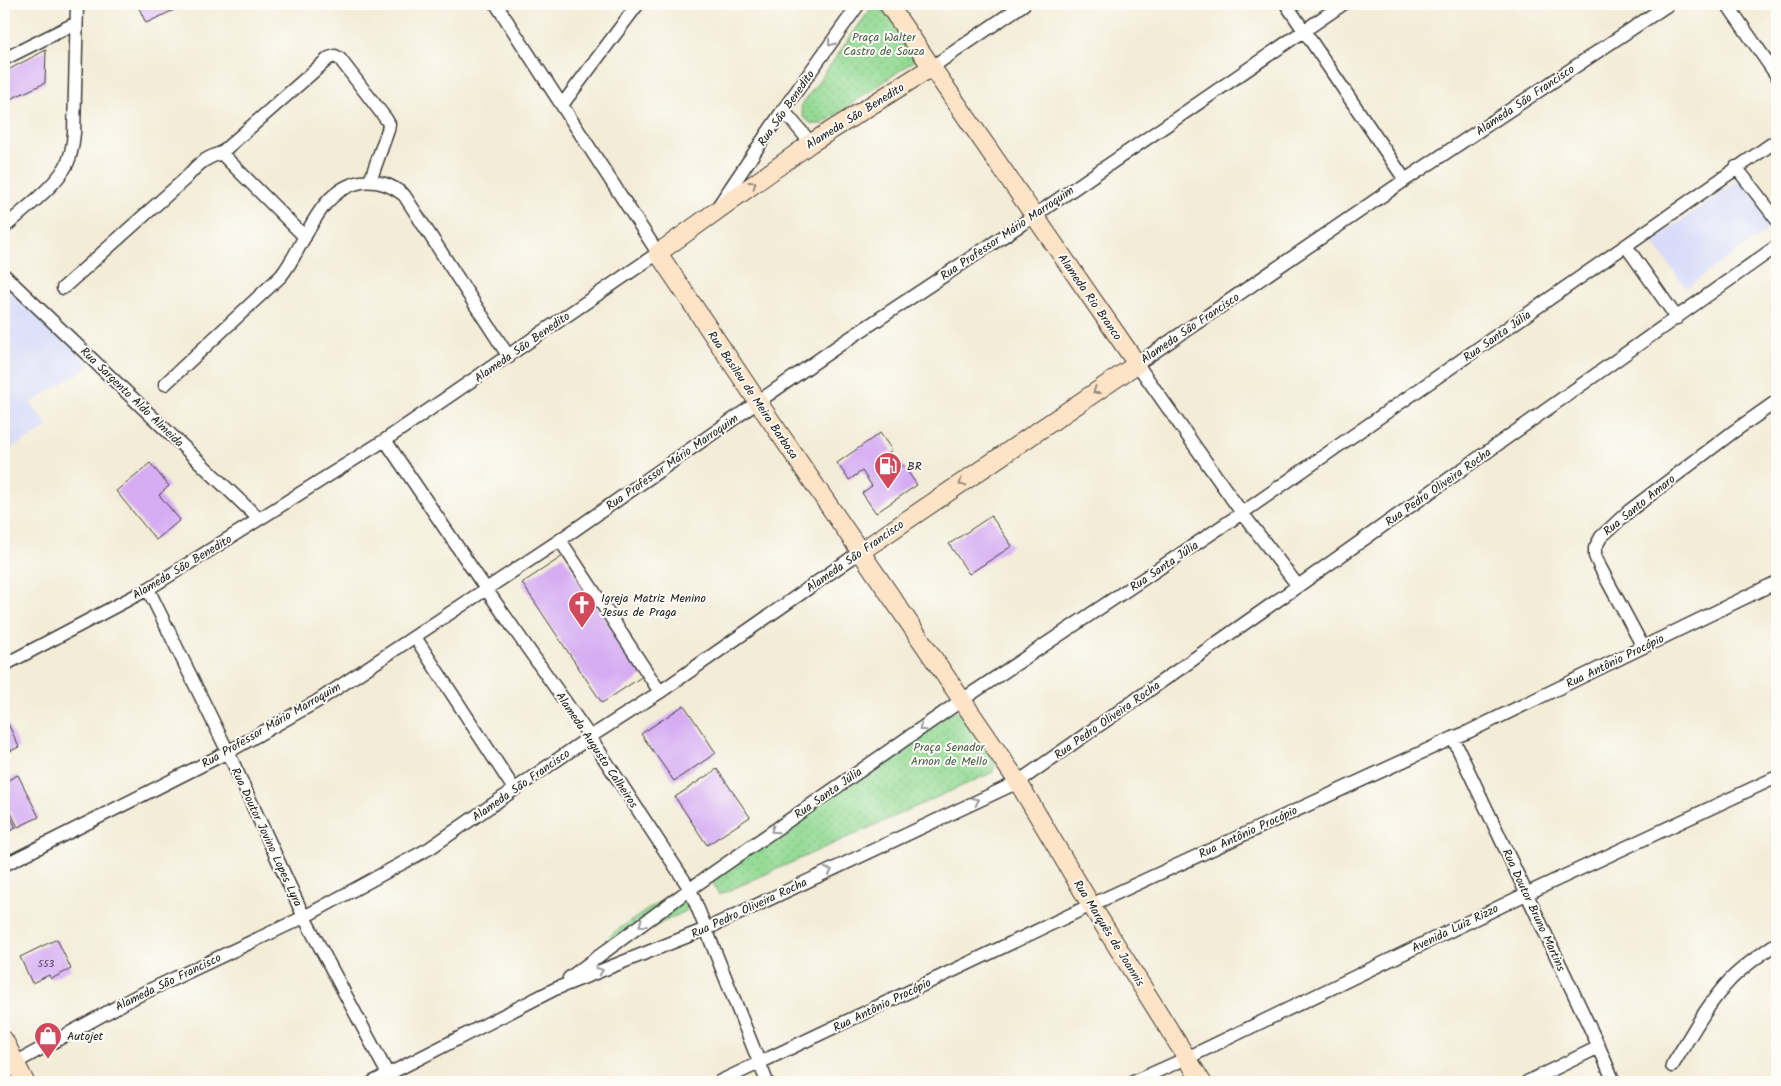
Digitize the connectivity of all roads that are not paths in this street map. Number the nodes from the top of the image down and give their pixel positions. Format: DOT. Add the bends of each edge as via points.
graph roads {
  1 [pos="77,4"];
  2 [pos="496,4"];
  3 [pos="638,4"];
  4 [pos="859,4"];
  5 [pos="888,4"];
  6 [pos="1024,4"];
  7 [pos="1286,4"];
  8 [pos="1343,4"];
  9 [pos="1668,4"];
  10 [pos="1727,4"];
  11 [pos="76,23"];
  12 [pos="1304,30"];
  13 [pos="4,59"];
  14 [pos="932,67"];
  15 [pos="1777,76"];
  16 [pos="562,106"];
  17 [pos="783,110"];
  18 [pos="811,143"];
  19 [pos="1773,143"];
  20 [pos="221,153"];
  21 [pos="1736,167"];
  22 [pos="1405,180"];
  23 [pos="370,182"];
  24 [pos="714,213"];
  25 [pos="1034,216"];
  26 [pos="1777,220"];
  27 [pos="4,228"];
  28 [pos="305,237"];
  29 [pos="1626,246"];
  30 [pos="1777,246"];
  31 [pos="658,253"];
  32 [pos="4,275"];
  33 [pos="63,288"];
  34 [pos="1677,318"];
  35 [pos="509,357"];
  36 [pos="1136,364"];
  37 [pos="165,384"];
  38 [pos="1777,401"];
  39 [pos="758,402"];
  40 [pos="385,440"];
  41 [pos="1242,513"];
  42 [pos="259,519"];
  43 [pos="560,540"];
  44 [pos="860,552"];
  45 [pos="1777,582"];
  46 [pos="1298,586"];
  47 [pos="148,589"];
  48 [pos="486,589"];
  49 [pos="415,637"];
  50 [pos="1643,647"];
  51 [pos="4,665"];
  52 [pos="660,692"];
  53 [pos="962,700"];
  54 [pos="590,737"];
  55 [pos="1452,738"];
  56 [pos="228,752"];
  57 [pos="1777,777"];
  58 [pos="1018,782"];
  59 [pos="514,789"];
  60 [pos="4,865"];
  61 [pos="690,889"];
  62 [pos="1526,894"];
  63 [pos="1091,905"];
  64 [pos="304,917"];
  65 [pos="706,929"];
  66 [pos="1777,943"];
  67 [pos="555,988"];
  68 [pos="4,1040"];
  69 [pos="1599,1046"];
  70 [pos="1187,1058"];
  71 [pos="15,1063"];
  72 [pos="759,1064"];
  73 [pos="1672,1066"];
  74 [pos="390,1078"];
  75 [pos="25,1082"];
  76 [pos="372,1082"];
  77 [pos="718,1082"];
  78 [pos="767,1082"];
  79 [pos="1133,1082"];
  80 [pos="1202,1082"];
  81 [pos="1527,1082"];
  82 [pos="1614,1082"];
  1 -- 11 [label="street"];
  2 -- 16 [label="street, Rua Basileu de Meira Barbosa"];
  3 -- 16 [label="street"];
  4 -- 17 [label="street, Rua São Benedito, one-way"];
  5 -- 14 [label="street, Alameda Rio Branco"];
  6 -- 14 [label="street, Alameda São Benedito"];
  7 -- 12 [label="street"];
  8 -- 12 [label="street, Rua Professor Mário Marroquim"];
  9 -- 22 [label="street, Alameda São Francisco"];
  10 -- 15 [label="street"];
  11 -- 13 [label="street"];
  11 -- 27 [label="street" via="74,133 68,163 57,178"];
  12 -- 22 [label="street"];
  12 -- 25 [label="street, Rua Professor Mário Marroquim"];
  14 -- 18 [label="street, Alameda São Benedito"];
  14 -- 25 [label="street, Alameda Rio Branco"];
  16 -- 31 [label="street, Rua Basileu de Meira Barbosa"];
  17 -- 18 [label="street"];
  17 -- 24 [label="street, Rua São Benedito"];
  24 -- 18 [label="street, Alameda São Benedito, one-way"];
  19 -- 21 [label="street, Rua Santa Júlia"];
  20 -- 23 [label="street" via="335,56 388,124"];
  20 -- 28 [label="street"];
  20 -- 33 [label="street" via="199,164"];
  21 -- 26 [label="street"];
  21 -- 29 [label="street, Rua Santa Júlia"];
  22 -- 36 [label="street, Alameda São Francisco"];
  23 -- 28 [label="street" via="346,186 334,194"];
  23 -- 35 [label="street" via="385,183 404,195"];
  24 -- 31 [label="street, Alameda São Benedito"];
  25 -- 36 [label="street, Alameda Rio Branco"];
  25 -- 39 [label="street, Rua Professor Mário Marroquim"];
  28 -- 37 [label="street" via="281,276"];
  29 -- 34 [label="street"];
  29 -- 41 [label="street, Rua Santa Júlia"];
  30 -- 34 [label="street, Rua Pedro Oliveira Rocha"];
  31 -- 35 [label="street, Alameda São Benedito"];
  31 -- 39 [label="street, Rua Basileu de Meira Barbosa"];
  32 -- 42 [label="street, Rua Sargento Aldo Almeida"];
  34 -- 46 [label="street, Rua Pedro Oliveira Rocha"];
  35 -- 40 [label="street, Alameda São Benedito"];
  36 -- 41 [label="street, Alameda Rio Branco"];
  36 -- 44 [label="street, Alameda São Francisco, one-way"];
  38 -- 50 [label="street, Rua Santo Amaro" via="1629,511 1601,537 1595,548 1600,567"];
  39 -- 43 [label="street, Rua Professor Mário Marroquim"];
  39 -- 44 [label="street, Rua Basileu de Meira Barbosa"];
  40 -- 42 [label="street, Alameda São Benedito"];
  40 -- 48 [label="street, Alameda Augusto Calheiros"];
  41 -- 46 [label="street, Alameda Rio Branco"];
  41 -- 53 [label="street, Rua Santa Júlia"];
  42 -- 47 [label="street, Alameda São Benedito"];
  43 -- 48 [label="street, Rua Professor Mário Marroquim"];
  43 -- 52 [label="street"];
  44 -- 52 [label="street, Alameda São Francisco"];
  44 -- 53 [label="street, Rua Basileu de Meira Barbosa"];
  45 -- 50 [label="street, Rua Antônio Procópio"];
  46 -- 58 [label="street, Rua Pedro Oliveira Rocha"];
  47 -- 51 [label="street, Alameda São Benedito"];
  47 -- 56 [label="street, Rua Doutor Jovino Lopes Lyra"];
  48 -- 49 [label="street, Rua Professor Mário Marroquim"];
  48 -- 54 [label="street, Alameda Augusto Calheiros"];
  49 -- 56 [label="street, Rua Professor Mário Marroquim" via="316,702"];
  49 -- 59 [label="street"];
  50 -- 55 [label="street, Rua Antônio Procópio"];
  52 -- 54 [label="street, Alameda São Francisco"];
  53 -- 58 [label="street, Rua Basileu de Meira Barbosa"];
  53 -- 61 [label="street, Rua Santa Júlia, one-way"];
  54 -- 59 [label="street, Alameda São Francisco"];
  54 -- 61 [label="street, Alameda Augusto Calheiros"];
  55 -- 62 [label="street, Rua Doutor Bruno Martins"];
  55 -- 63 [label="street, Rua Antônio Procópio"];
  56 -- 60 [label="street, Rua Professor Mário Marroquim"];
  56 -- 64 [label="street, Rua Doutor Jovino Lopes Lyra"];
  57 -- 62 [label="street, Avenida Luiz Rizzo"];
  58 -- 63 [label="street, Rua Marquês de Joannis"];
  65 -- 58 [label="street, Rua Pedro Oliveira Rocha, one-way"];
  59 -- 64 [label="street, Alameda São Francisco" via="430,848"];
  61 -- 65 [label="street, Alameda Augusto Calheiros"];
  61 -- 67 [label="street, Rua Santa Júlia, one-way"];
  62 -- 69 [label="street, Rua Doutor Bruno Martins"];
  62 -- 70 [label="street, Avenida Luiz Rizzo"];
  63 -- 70 [label="street, Rua Marquês de Joannis"];
  63 -- 72 [label="street, Rua Antônio Procópio"];
  64 -- 71 [label="street, Alameda São Francisco" via="135,997"];
  64 -- 74 [label="street, Rua Doutor Jovino Lopes Lyra"];
  67 -- 65 [label="street, Rua Pedro Oliveira Rocha, one-way"];
  65 -- 72 [label="street, Alameda Augusto Calheiros"];
  66 -- 73 [label="street" via="1730,980 1701,1018"];
  67 -- 74 [label="street, Rua Pedro Oliveira Rocha"];
  68 -- 71 [label="street"];
  69 -- 81 [label="street"];
  69 -- 82 [label="street, Rua Doutor Bruno Martins"];
  70 -- 79 [label="street, Avenida Luiz Rizzo"];
  70 -- 80 [label="street, Rua Marquês de Joannis"];
  71 -- 75 [label="street"];
  72 -- 77 [label="street, Rua Antônio Procópio"];
  72 -- 78 [label="street, Alameda Augusto Calheiros"];
  74 -- 76 [label="street, Rua Pedro Oliveira Rocha"];
}
